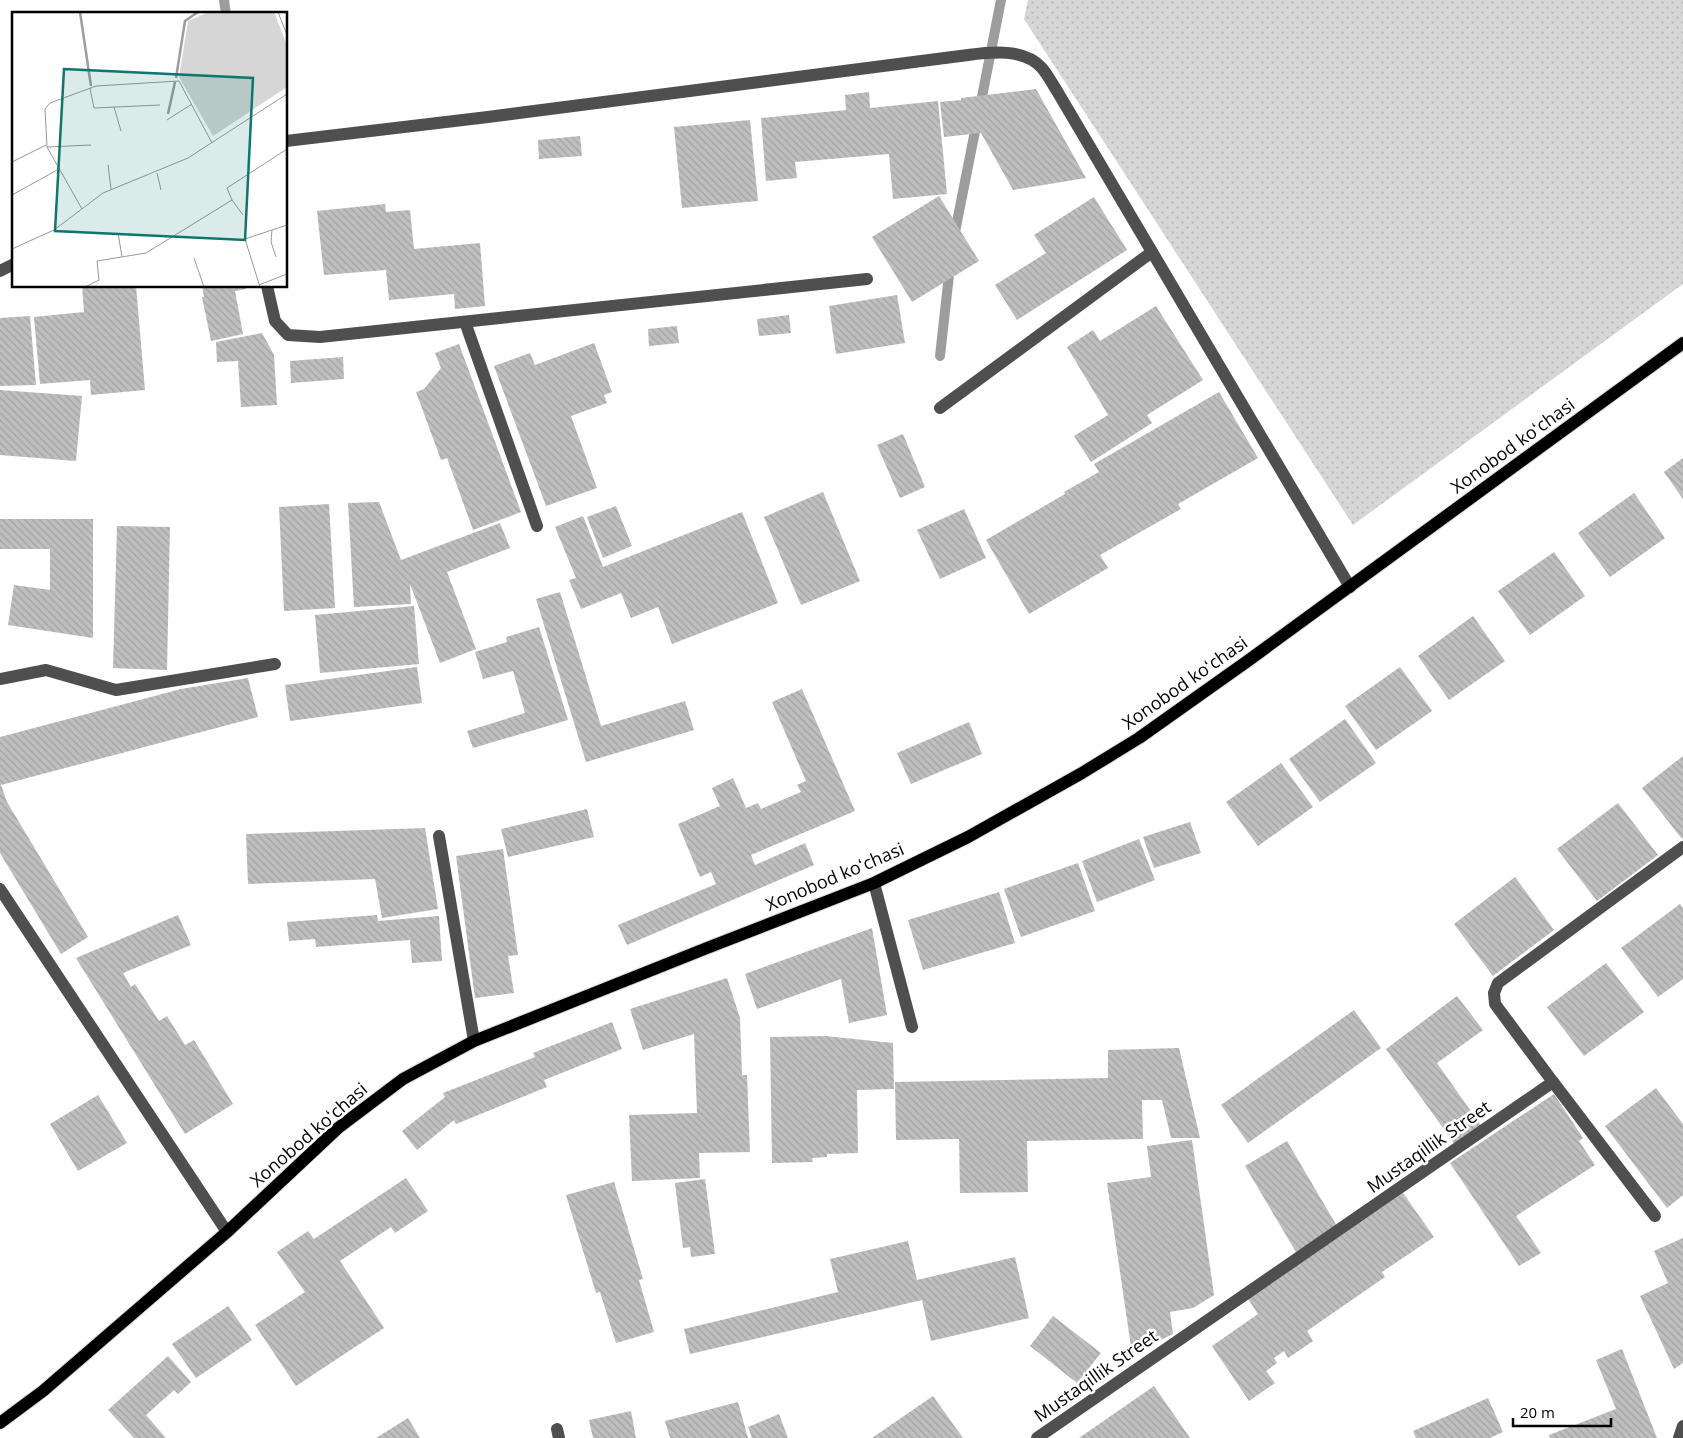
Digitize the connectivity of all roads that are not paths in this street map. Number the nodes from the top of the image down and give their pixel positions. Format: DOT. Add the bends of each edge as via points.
graph roads {
  1 [pos="288,141"];
  2 [pos="1152,252"];
  3 [pos="12,265"];
  4 [pos="0,271"];
  5 [pos="867,279"];
  6 [pos="267,288"];
  7 [pos="465,322"];
  8 [pos="1683,343"];
  9 [pos="940,408"];
  10 [pos="537,526"];
  11 [pos="1350,587"];
  12 [pos="274,664"];
  13 [pos="0,679"];
  14 [pos="440,836"];
  15 [pos="1683,847"];
  16 [pos="874,883"];
  17 [pos="1,892"];
  18 [pos="912,1027"];
  19 [pos="474,1042"];
  20 [pos="1554,1082"];
  21 [pos="1655,1216"];
  22 [pos="226,1232"];
  23 [pos="0,1423"];
  24 [pos="1683,1427"];
  25 [pos="1037,1438"];
  26 [pos="1679,1438"];
  1 -- 2 [label="street" via="998,52 1022,56 1041,66"];
  2 -- 9 [label="street"];
  2 -- 11 [label="street"];
  3 -- 4 [label="street"];
  5 -- 7 [label="street"];
  6 -- 7 [label="street" via="275,321 288,335 320,337"];
  7 -- 10 [label="street"];
  8 -- 11 [label="main road, Xonobod koʻchasi"];
  11 -- 16 [label="main road, Xonobod koʻchasi" via="1194,700 1082,773 968,837"];
  12 -- 13 [label="street" via="116,690 46,670"];
  14 -- 19 [label="street"];
  15 -- 20 [label="street" via="1498,983 1494,1004"];
  16 -- 18 [label="street"];
  16 -- 19 [label="main road, Xonobod koʻchasi"];
  17 -- 22 [label="street"];
  19 -- 22 [label="main road, Xonobod koʻchasi" via="403,1079 370,1102"];
  20 -- 21 [label="street"];
  20 -- 25 [label="street, Mustaqillik Street"];
  22 -- 23 [label="main road, Xonobod koʻchasi" via="43,1391"];
  24 -- 26 [label="street"];
}
